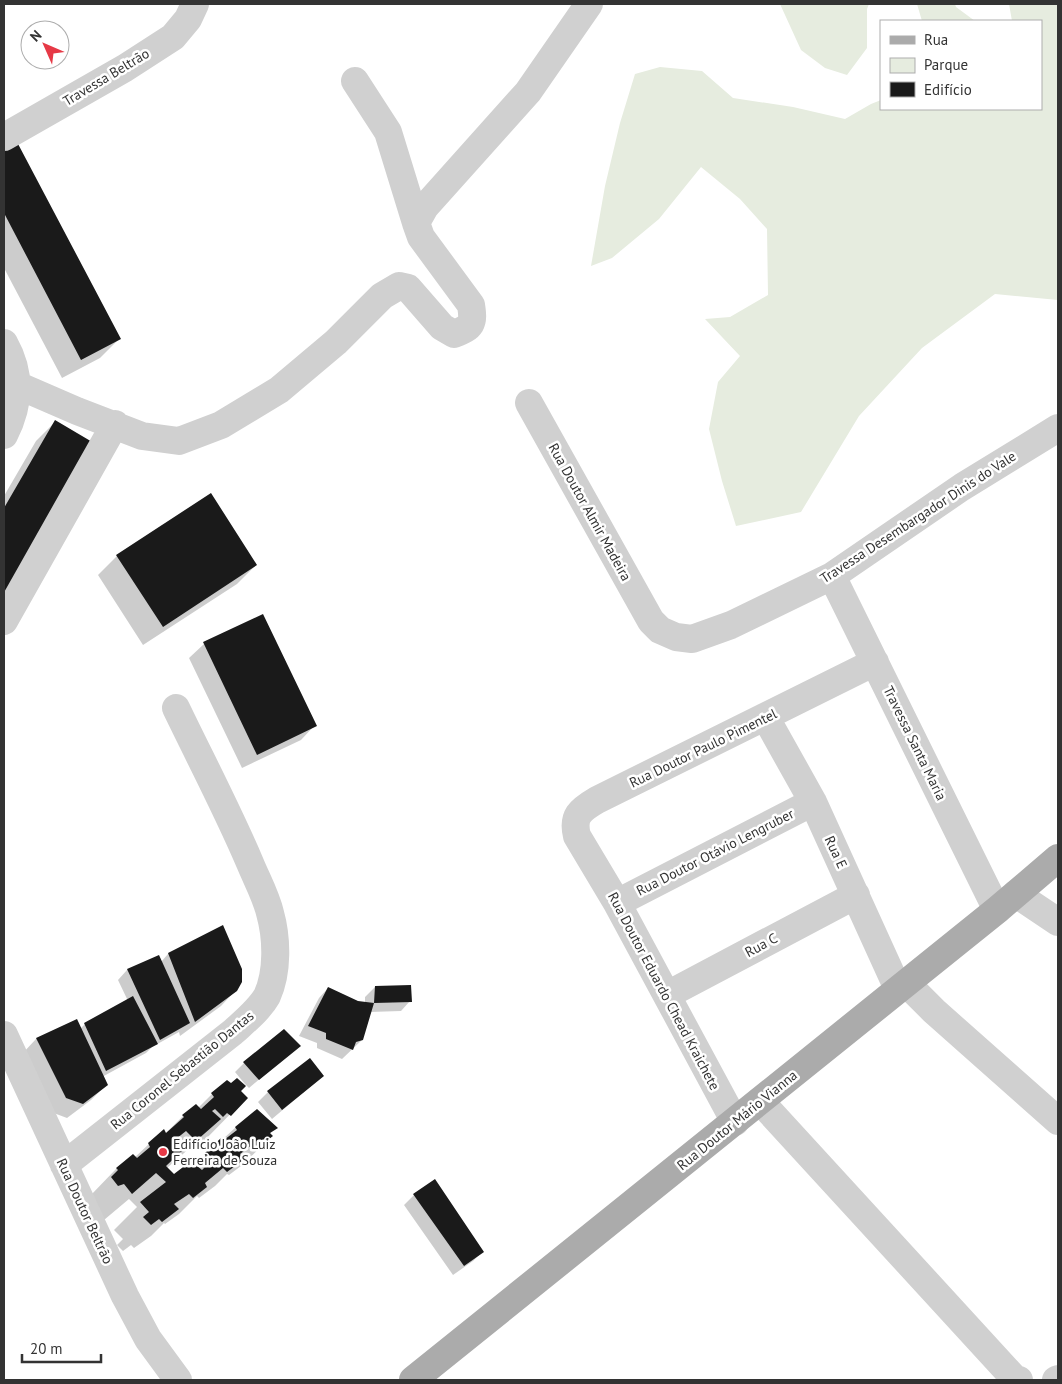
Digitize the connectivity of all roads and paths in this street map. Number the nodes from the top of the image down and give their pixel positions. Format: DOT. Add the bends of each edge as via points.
graph roads {
  1 [pos="195,4"];
  2 [pos="588,4"];
  3 [pos="354,81"];
  4 [pos="4,136"];
  5 [pos="416,222"];
  6 [pos="4,342"];
  7 [pos="17,385"];
  8 [pos="529,403"];
  9 [pos="115,424"];
  10 [pos="6,431"];
  11 [pos="1053,431"];
  12 [pos="832,576"];
  13 [pos="4,621"];
  14 [pos="650,621"];
  15 [pos="875,662"];
  16 [pos="176,708"];
  17 [pos="766,718"];
  18 [pos="813,802"];
  19 [pos="1058,858"];
  20 [pos="591,861"];
  21 [pos="856,895"];
  22 [pos="1007,902"];
  23 [pos="617,903"];
  24 [pos="1058,922"];
  25 [pos="902,986"];
  26 [pos="667,995"];
  27 [pos="4,1035"];
  28 [pos="760,1101"];
  29 [pos="1058,1121"];
  30 [pos="735,1122"];
  31 [pos="64,1165"];
  32 [pos="418,1379"];
  33 [pos="178,1380"];
  34 [pos="1020,1380"];
  1 -- 4 [label="street, Travessa Beltrão" via="173,37"];
  2 -- 5 [label="street" via="528,92 425,207"];
  3 -- 5 [label="street" via="388,132"];
  5 -- 9 [label="street" via="421,237 471,305 473,319 468,328 454,334 442,327 408,288 399,286 382,296 336,342 279,390 221,425 179,441 142,436"];
  6 -- 7 [label="street" via="15,368"];
  7 -- 9 [label="street"];
  7 -- 10 [label="street" via="13,413"];
  8 -- 14 [label="street, Rua Doutor Almir Madeira"];
  9 -- 13 [label="street"];
  11 -- 12 [label="street, Travessa Desembargador Dinis do Vale" via="962,487"];
  12 -- 14 [label="street, Travessa Desembargador Dinis do Vale" via="731,625 692,639 676,637"];
  12 -- 15 [label="street, Travessa Santa Maria"];
  15 -- 17 [label="street, Rua Doutor Paulo Pimentel"];
  15 -- 22 [label="street, Travessa Santa Maria"];
  16 -- 31 [label="street, Rua Coronel Sebastião Dantas" via="242,843 270,913 275,962 271,982 256,1010 233,1032"];
  17 -- 18 [label="street, Rua E"];
  17 -- 20 [label="street, Rua Doutor Paulo Pimentel" via="586,807 574,825"];
  18 -- 21 [label="street, Rua E"];
  18 -- 23 [label="street, Rua Doutor Otávio Lengruber"];
  19 -- 22 [label="main road, Rua Doutor Mário Vianna"];
  20 -- 23 [label="street, Rua Doutor Eduardo Chead Kraichete"];
  21 -- 25 [label="street, Rua E"];
  21 -- 26 [label="street, Rua C"];
  22 -- 24 [label="street"];
  22 -- 25 [label="main road, Rua Doutor Mário Vianna"];
  23 -- 26 [label="street, Rua Doutor Eduardo Chead Kraichete"];
  25 -- 28 [label="main road, Rua Doutor Mário Vianna"];
  25 -- 29 [label="street"];
  26 -- 30 [label="street, Rua Doutor Eduardo Chead Kraichete"];
  27 -- 31 [label="street, Rua Doutor Beltrão"];
  28 -- 30 [label="main road, Rua Doutor Mário Vianna"];
  28 -- 34 [label="street" via="1007,1371"];
  30 -- 32 [label="main road, Rua Doutor Mário Vianna"];
  31 -- 33 [label="street, Rua Doutor Beltrão" via="135,1315"];
}
